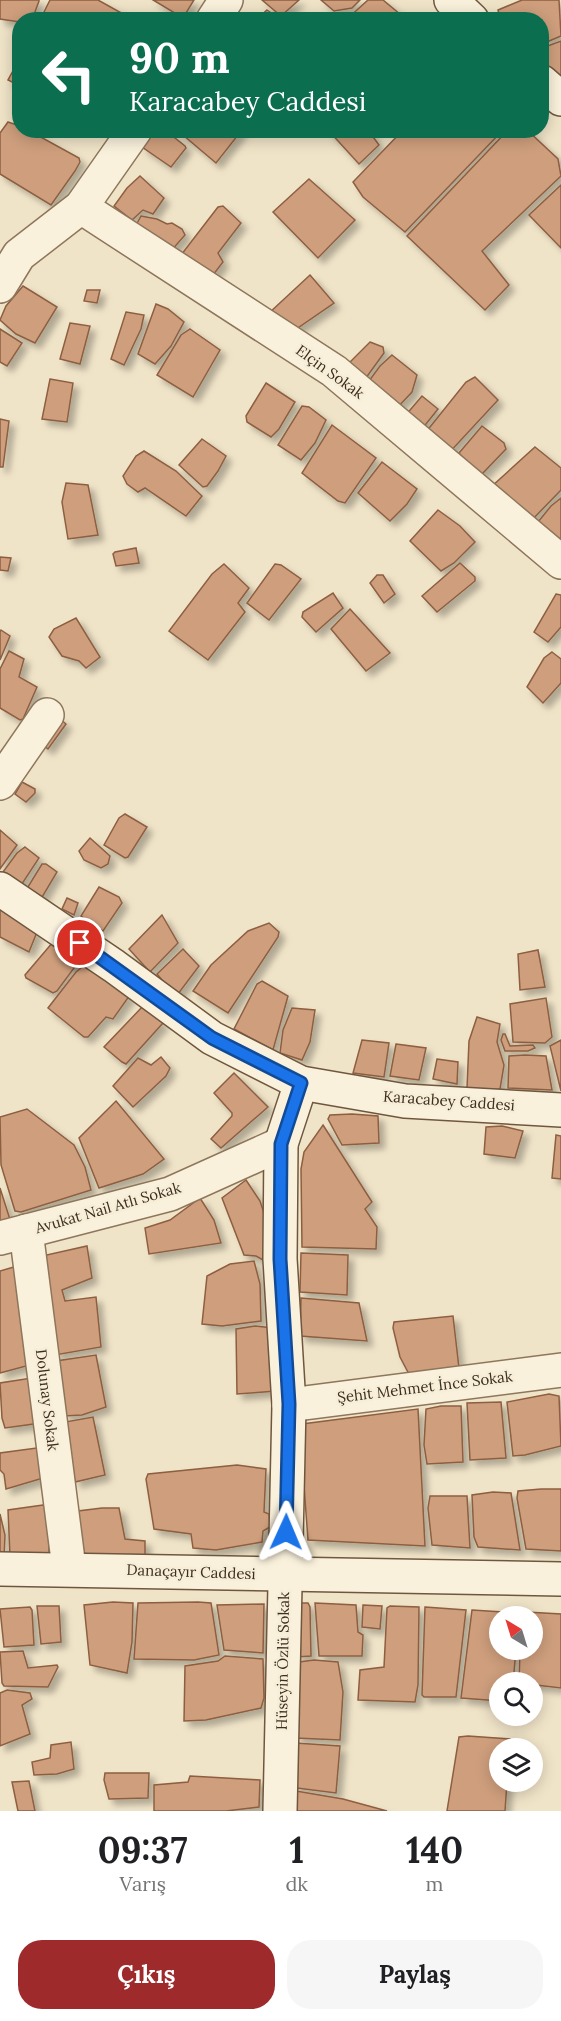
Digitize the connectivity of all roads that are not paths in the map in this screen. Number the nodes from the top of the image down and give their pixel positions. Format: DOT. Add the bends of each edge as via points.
graph roads {
  1 [pos="549,88"];
  2 [pos="561,99"];
  3 [pos="129,138"];
  4 [pos="81,207"];
  5 [pos="10,250"];
  6 [pos="0,286"];
  7 [pos="561,562"];
  8 [pos="47,716"];
  9 [pos="0,783"];
  10 [pos="0,889"];
  11 [pos="301,1083"];
  12 [pos="561,1110"];
  13 [pos="281,1144"];
  14 [pos="13,1235"];
  15 [pos="561,1370"];
  16 [pos="289,1404"];
  17 [pos="69,1568"];
  18 [pos="0,1569"];
  19 [pos="285,1574"];
  20 [pos="561,1579"];
  21 [pos="280,1811"];
  1 -- 2 [label="street"];
  3 -- 4 [label="street"];
  4 -- 5 [label="street"];
  4 -- 7 [label="street, Elçin Sokak" via="334,371"];
  5 -- 6 [label="street"];
  8 -- 9 [label="street"];
  10 -- 11 [label="street, Karacabey Caddesi" via="212,1038"];
  11 -- 12 [label="street, Karacabey Caddesi" via="405,1101"];
  11 -- 13 [label="street, Hüseyin Özlü Sokak"];
  13 -- 14 [label="street, Avukat Nail Atlı Sokak" via="170,1194"];
  13 -- 16 [label="street, Hüseyin Özlü Sokak" via="280,1259"];
  14 -- 17 [label="street, Dolunay Sokak"];
  15 -- 16 [label="street, Şehit Mehmet İnce Sokak"];
  16 -- 19 [label="street, Hüseyin Özlü Sokak"];
  17 -- 18 [label="street, Danaçayır Caddesi"];
  17 -- 19 [label="street, Danaçayır Caddesi"];
  19 -- 20 [label="street, Danaçayır Caddesi"];
  19 -- 21 [label="street, Hüseyin Özlü Sokak"];
}
